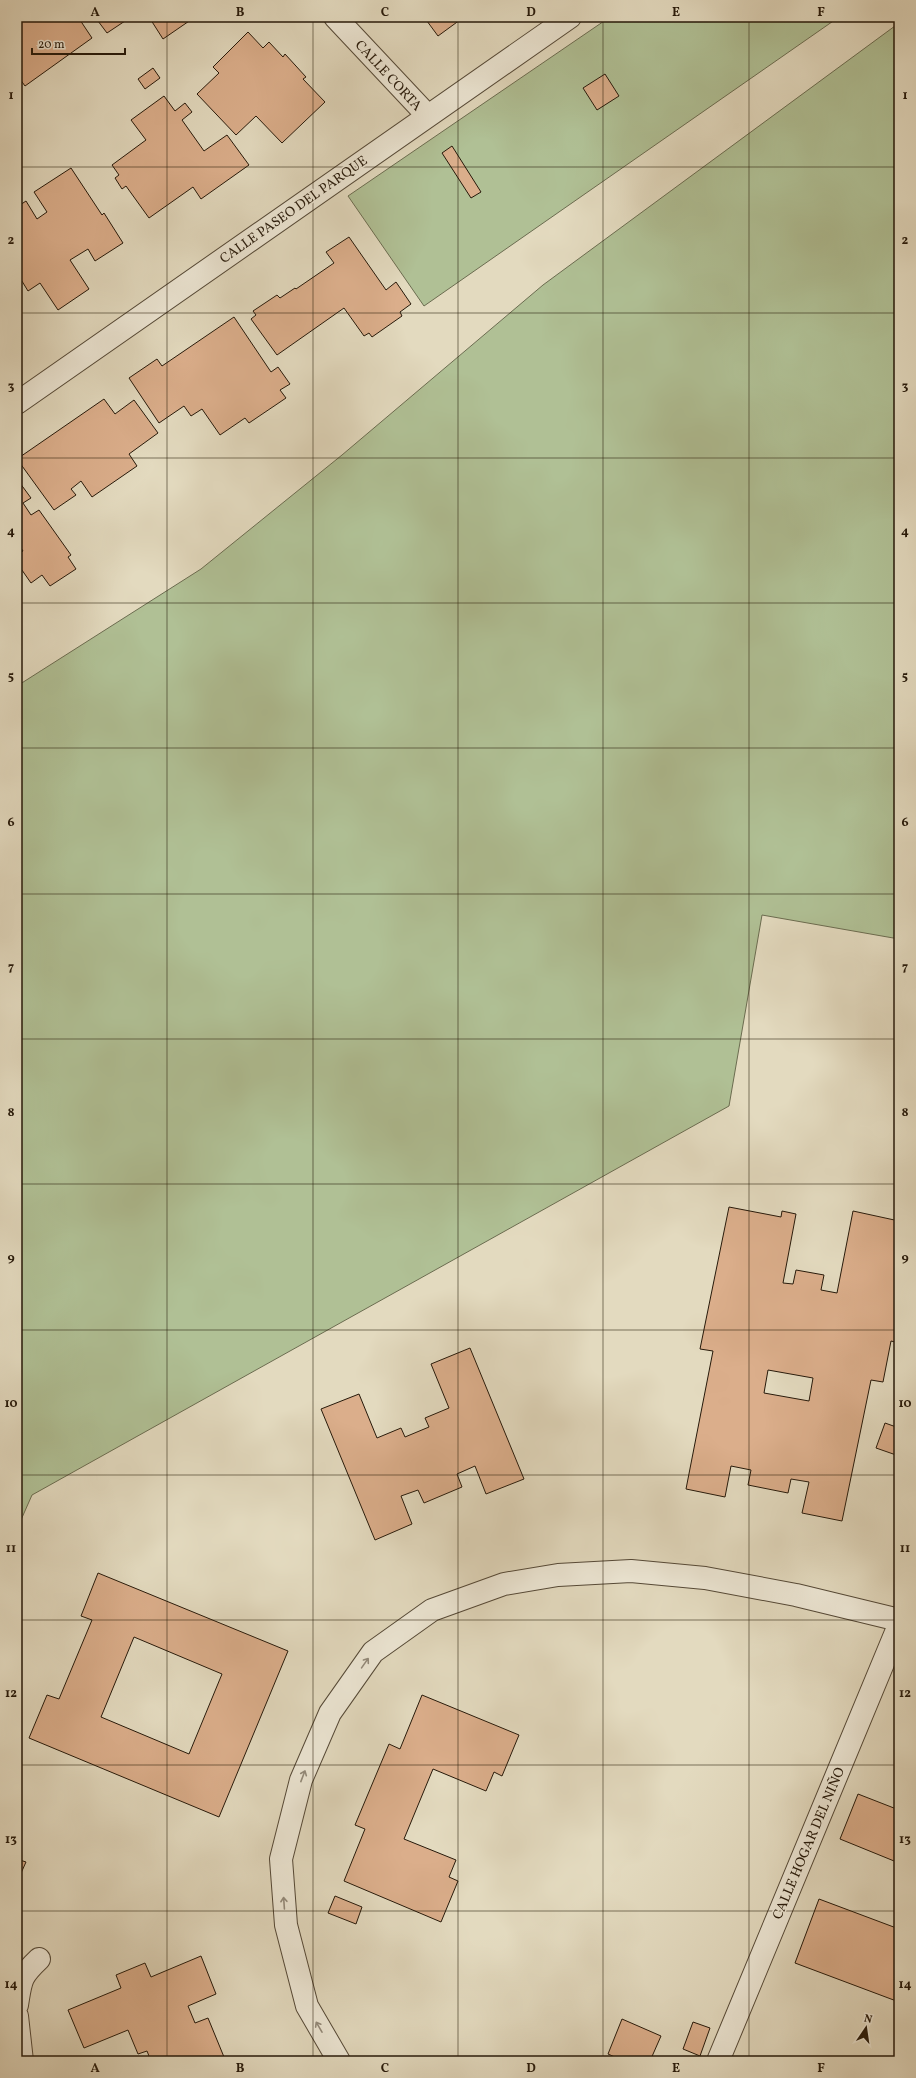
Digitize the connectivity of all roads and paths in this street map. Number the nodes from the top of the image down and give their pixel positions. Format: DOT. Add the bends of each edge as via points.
graph roads {
  1 [pos="335,17"];
  2 [pos="570,17"];
  3 [pos="427,115"];
  4 [pos="17,402"];
  5 [pos="899,1620"];
  6 [pos="899,1625"];
  7 [pos="39,1959"];
  8 [pos="17,2005"];
  9 [pos="17,2016"];
  10 [pos="22,2061"];
  11 [pos="339,2061"];
  12 [pos="718,2061"];
  1 -- 3 [label="street, CALLE CORTA"];
  2 -- 3 [label="street, CALLE PASEO DEL PARQUE"];
  3 -- 4 [label="street, CALLE PASEO DEL PARQUE"];
  11 -- 5 [label="street, one-way" via="307,2006 286,1925 280,1859 301,1780 330,1713 373,1652 432,1610 504,1584 558,1575 631,1572 705,1578 796,1595"];
  6 -- 12 [label="street, CALLE HOGAR DEL NIÑO"];
  7 -- 8 [label="street" via="24,1973"];
  9 -- 10 [label="street"];
}
